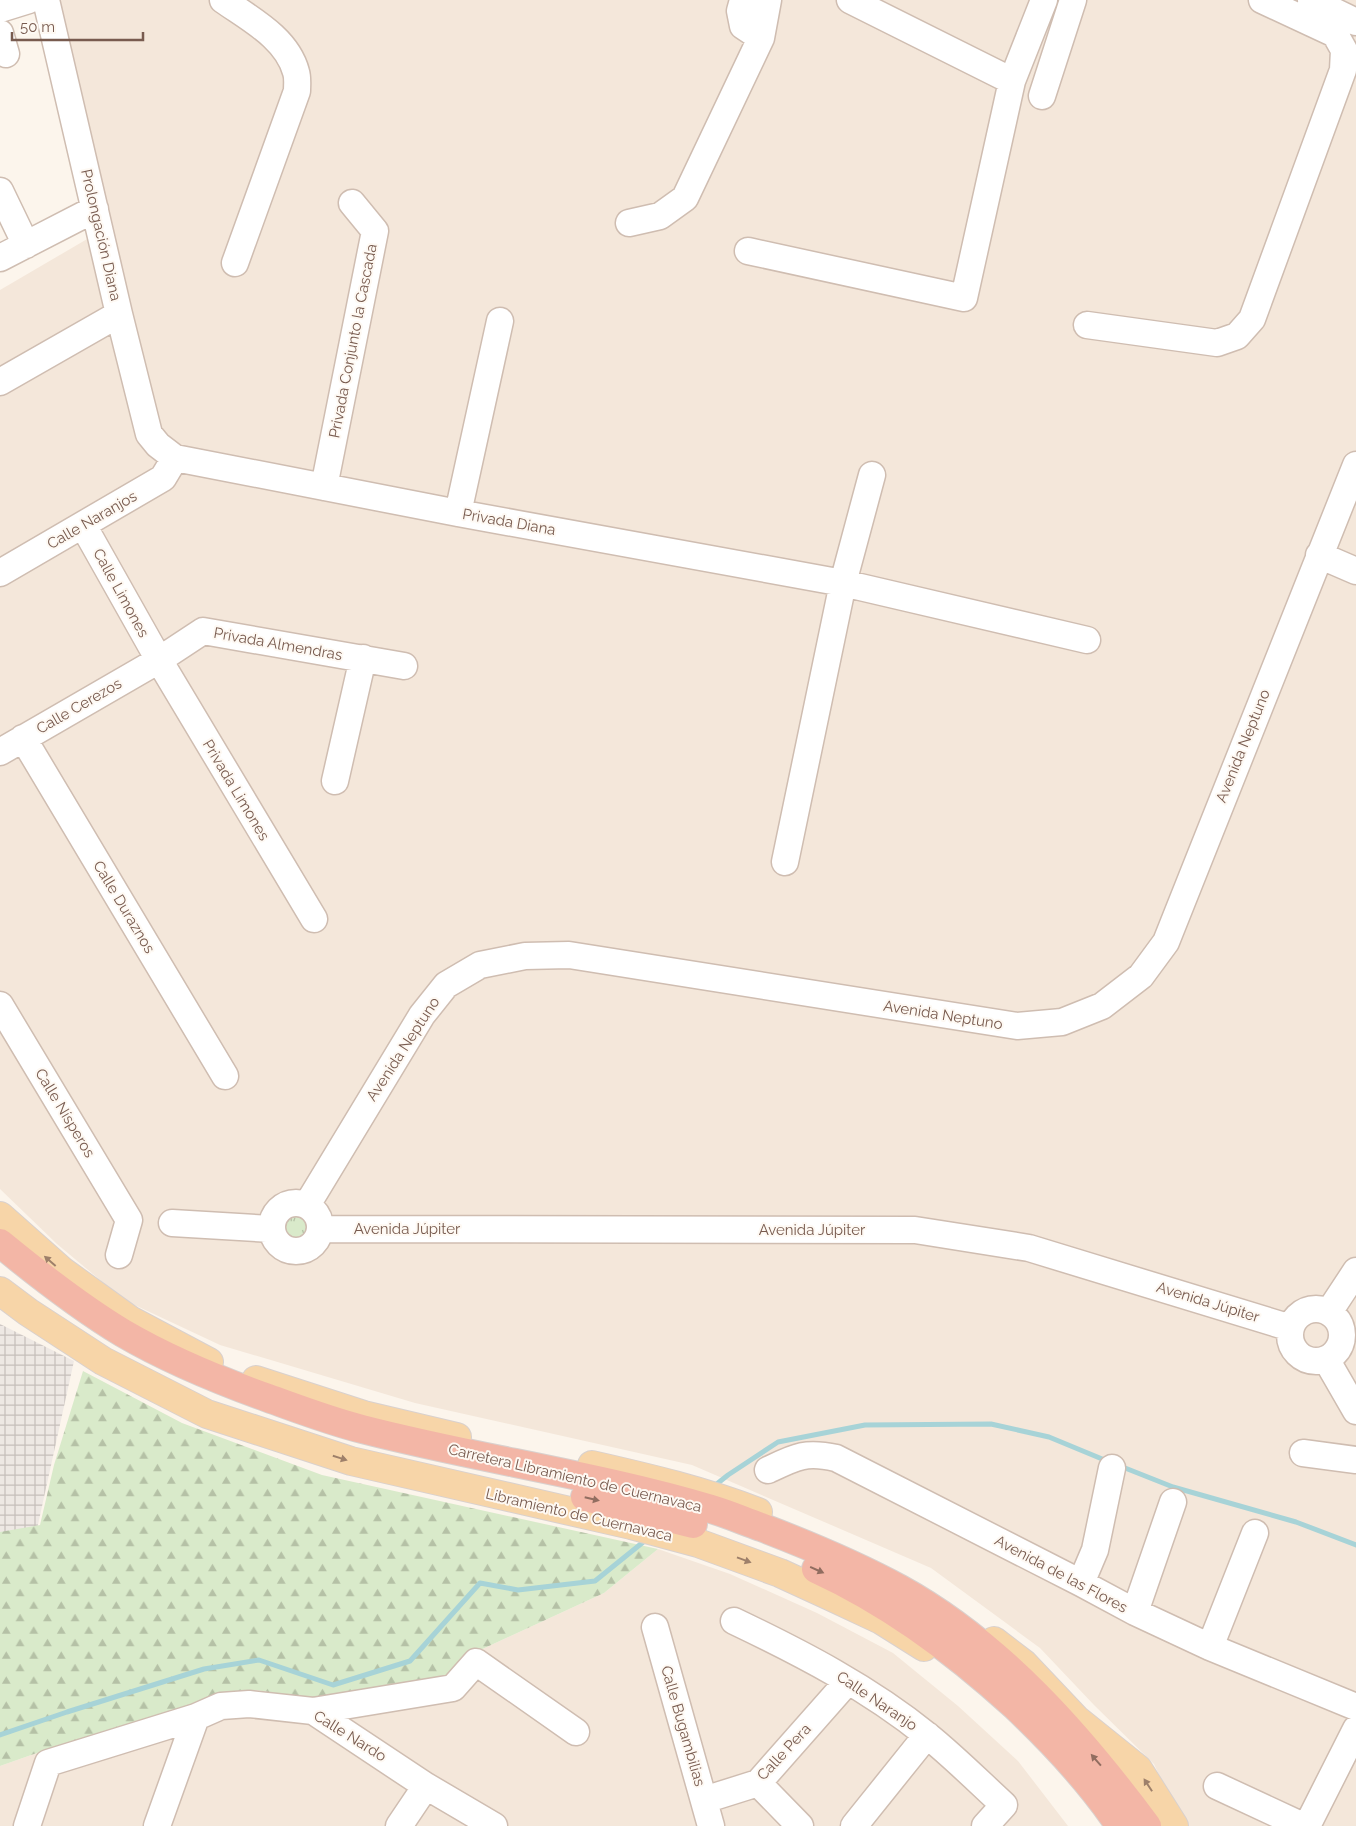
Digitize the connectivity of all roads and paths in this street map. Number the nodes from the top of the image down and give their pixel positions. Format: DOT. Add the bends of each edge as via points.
graph roads {
  1 [pos="29,0"];
  2 [pos="46,0"];
  3 [pos="223,0"];
  4 [pos="743,0"];
  5 [pos="768,0"];
  6 [pos="850,0"];
  7 [pos="1044,0"];
  8 [pos="1073,0"];
  9 [pos="1262,0"];
  10 [pos="1311,0"];
  11 [pos="0,8"];
  12 [pos="1356,22"];
  13 [pos="761,38"];
  14 [pos="1012,81"];
  15 [pos="1042,96"];
  16 [pos="0,190"];
  17 [pos="352,203"];
  18 [pos="95,209"];
  19 [pos="629,223"];
  20 [pos="26,245"];
  21 [pos="748,251"];
  22 [pos="0,258"];
  23 [pos="235,263"];
  24 [pos="119,314"];
  25 [pos="500,321"];
  26 [pos="1086,325"];
  27 [pos="0,382"];
  28 [pos="175,458"];
  29 [pos="1356,465"];
  30 [pos="872,475"];
  31 [pos="324,487"];
  32 [pos="458,513"];
  33 [pos="83,525"];
  34 [pos="1319,555"];
  35 [pos="1356,571"];
  36 [pos="0,573"];
  37 [pos="842,583"];
  38 [pos="1087,640"];
  39 [pos="363,658"];
  40 [pos="159,660"];
  41 [pos="404,666"];
  42 [pos="23,738"];
  43 [pos="0,752"];
  44 [pos="335,781"];
  45 [pos="785,862"];
  46 [pos="314,919"];
  47 [pos="0,1005"];
  48 [pos="225,1076"];
  49 [pos="307,1205"];
  50 [pos="0,1216"];
  51 [pos="172,1223"];
  52 [pos="271,1229"];
  53 [pos="320,1229"];
  54 [pos="0,1243"];
  55 [pos="119,1255"];
  56 [pos="0,1266"];
  57 [pos="1356,1270"];
  58 [pos="0,1291"];
  59 [pos="1329,1312"];
  60 [pos="1291,1328"];
  61 [pos="1326,1359"];
  62 [pos="1356,1411"];
  63 [pos="1303,1453"];
  64 [pos="1356,1460"];
  65 [pos="1112,1468"];
  66 [pos="768,1470"];
  67 [pos="639,1501"];
  68 [pos="1173,1502"];
  69 [pos="709,1519"];
  70 [pos="1255,1533"];
  71 [pos="1081,1583"];
  72 [pos="1135,1612"];
  73 [pos="734,1621"];
  74 [pos="654,1627"];
  75 [pos="1210,1647"];
  76 [pos="848,1681"];
  77 [pos="1356,1707"];
  78 [pos="313,1711"];
  79 [pos="196,1717"];
  80 [pos="1356,1728"];
  81 [pos="576,1732"];
  82 [pos="928,1735"];
  83 [pos="758,1783"];
  84 [pos="426,1786"];
  85 [pos="1218,1786"];
  86 [pos="704,1800"];
  87 [pos="27,1826"];
  88 [pos="157,1826"];
  89 [pos="399,1826"];
  90 [pos="494,1826"];
  91 [pos="711,1826"];
  92 [pos="800,1826"];
  93 [pos="854,1826"];
  94 [pos="985,1826"];
  95 [pos="1104,1826"];
  96 [pos="1120,1826"];
  97 [pos="1147,1826"];
  98 [pos="1174,1826"];
  99 [pos="1303,1826"];
  100 [pos="1307,1826"];
  1 -- 11 [label="street"];
  2 -- 18 [label="street, Prolongación Diana"];
  3 -- 23 [label="street" via="275,37 290,56 297,74 297,91"];
  4 -- 13 [label="street" via="740,11 743,26"];
  5 -- 13 [label="street"];
  6 -- 14 [label="street"];
  7 -- 14 [label="street"];
  8 -- 15 [label="street"];
  9 -- 26 [label="street" via="1335,34 1344,50 1344,70 1252,319 1237,336 1217,343"];
  10 -- 12 [label="street"];
  13 -- 19 [label="street" via="686,198 660,216"];
  14 -- 21 [label="street" via="964,298"];
  16 -- 20 [label="street"];
  17 -- 31 [label="street, Privada Conjunto la Cascada" via="375,232"];
  18 -- 20 [label="street"];
  18 -- 24 [label="street, Prolongación Diana"];
  20 -- 22 [label="street"];
  24 -- 27 [label="street"];
  24 -- 28 [label="street, Prolongación Diana" via="149,434"];
  25 -- 32 [label="street"];
  28 -- 31 [label="street, Privada Diana"];
  28 -- 33 [label="street, Calle Naranjos" via="163,478"];
  29 -- 34 [label="street, Avenida Neptuno"];
  30 -- 37 [label="street"];
  31 -- 32 [label="street, Privada Diana"];
  32 -- 37 [label="street, Privada Diana"];
  33 -- 36 [label="street, Calle Naranjos"];
  33 -- 40 [label="street, Calle Limones"];
  34 -- 35 [label="street"];
  34 -- 49 [label="street, Avenida Neptuno" via="1166,942 1141,976 1102,1006 1062,1022 1017,1026 569,956 525,956 480,966 446,985 422,1015"];
  37 -- 38 [label="street, Privada Diana"];
  37 -- 45 [label="street"];
  39 -- 40 [label="street, Privada Almendras" via="203,631"];
  39 -- 41 [label="street, Privada Almendras"];
  39 -- 44 [label="street"];
  40 -- 42 [label="street, Calle Cerezos"];
  40 -- 46 [label="street, Privada Limones"];
  42 -- 43 [label="street, Calle Cerezos"];
  42 -- 48 [label="street, Calle Duraznos"];
  47 -- 55 [label="street, Calle Nísperos" via="129,1220"];
  49 -- 52 [label="street" via="299,1202 282,1206 272,1220"];
  49 -- 53 [label="street" via="319,1219"];
  67 -- 50 [label="main road, one-way" via="441,1434 364,1415 224,1369 130,1320 62,1271"];
  51 -- 52 [label="street"];
  52 -- 53 [label="street" via="279,1245 296,1252 312,1245"];
  53 -- 60 [label="street, Avenida Júpiter" via="915,1230 1029,1248"];
  54 -- 67 [label="highway, Carretera Libramiento de Cuernavaca" via="48,1282 122,1332 220,1381 368,1430"];
  56 -- 67 [label="highway, Carretera Libramiento de Cuernavaca, one-way" via="36,1296 112,1348 212,1397 355,1444"];
  57 -- 59 [label="street"];
  58 -- 67 [label="main road, Libramiento de Cuernavaca, one-way" via="103,1361 207,1414 351,1461"];
  59 -- 60 [label="street" via="1312,1309 1301,1314"];
  59 -- 61 [label="street" via="1339,1324 1341,1342"];
  60 -- 61 [label="street" via="1290,1338 1298,1354 1312,1361"];
  61 -- 62 [label="street"];
  63 -- 64 [label="street"];
  65 -- 71 [label="street" via="1095,1550"];
  66 -- 71 [label="street, Avenida de las Flores" via="797,1456 836,1458"];
  67 -- 69 [label="highway, Carretera Libramiento de Cuernavaca"];
  68 -- 72 [label="street"];
  69 -- 95 [label="main road, one-way" via="780,1573 881,1620 938,1655 1044,1750"];
  69 -- 96 [label="highway, Carretera Libramiento de Cuernavaca, one-way" via="836,1578 889,1607 946,1647 1052,1740 1100,1796"];
  97 -- 69 [label="highway, Carretera Libramiento de Cuernavaca, one-way" via="1114,1781 1009,1668 946,1619 902,1590 795,1540"];
  98 -- 69 [label="main road, one-way" via="1138,1769 1077,1720 1024,1664 907,1579 850,1549"];
  70 -- 75 [label="street"];
  71 -- 72 [label="street, Avenida de las Flores"];
  72 -- 75 [label="street, Avenida de las Flores"];
  73 -- 76 [label="street, Calle Naranjo"];
  74 -- 86 [label="street, Calle Bugambilias"];
  75 -- 77 [label="street, Avenida de las Flores"];
  76 -- 82 [label="street, Calle Naranjo"];
  76 -- 83 [label="street, Calle Pera"];
  78 -- 79 [label="street, Calle Nardo" via="249,1704 221,1706"];
  78 -- 81 [label="street" via="453,1688 476,1662"];
  78 -- 84 [label="street, Calle Nardo"];
  79 -- 87 [label="street, Calle Nardo" via="48,1763"];
  79 -- 88 [label="street"];
  80 -- 100 [label="street"];
  82 -- 93 [label="street"];
  82 -- 94 [label="street, Calle Naranjo" via="1004,1805"];
  83 -- 86 [label="street, Calle Pera"];
  83 -- 92 [label="street"];
  84 -- 89 [label="street"];
  84 -- 90 [label="street, Calle Nardo"];
  85 -- 99 [label="street"];
  86 -- 91 [label="street, Calle Bugambilias"];
}
